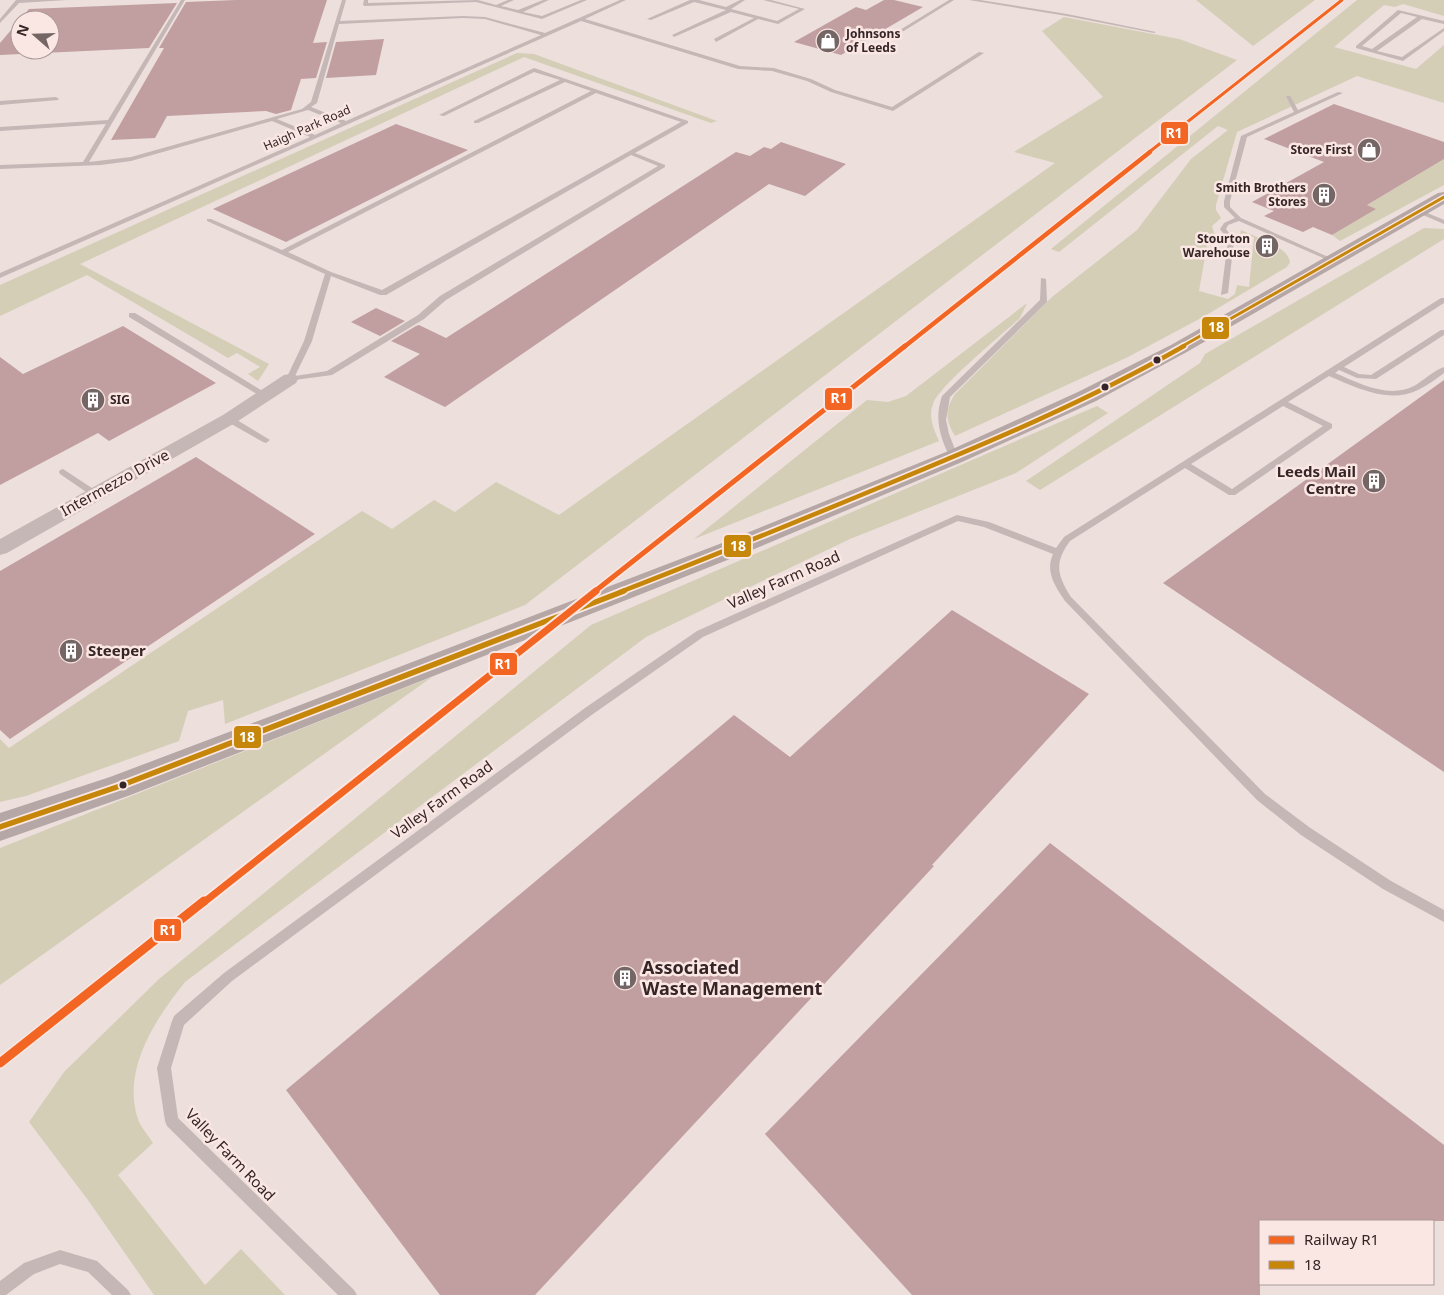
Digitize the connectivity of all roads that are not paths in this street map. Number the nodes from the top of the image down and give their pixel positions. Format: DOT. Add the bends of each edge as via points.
graph roads {
  1 [pos="65,0"];
  2 [pos="183,0"];
  3 [pos="344,0"];
  4 [pos="366,0"];
  5 [pos="477,0"];
  6 [pos="512,0"];
  7 [pos="547,0"];
  8 [pos="585,0"];
  9 [pos="624,0"];
  10 [pos="694,0"];
  11 [pos="718,0"];
  12 [pos="743,0"];
  13 [pos="765,0"];
  14 [pos="798,0"];
  15 [pos="952,0"];
  16 [pos="971,0"];
  17 [pos="18,1"];
  18 [pos="710,5"];
  19 [pos="788,5"];
  20 [pos="496,6"];
  21 [pos="729,10"];
  22 [pos="518,12"];
  23 [pos="1421,17"];
  24 [pos="757,18"];
  25 [pos="581,19"];
  26 [pos="649,19"];
  27 [pos="0,22"];
  28 [pos="1443,22"];
  29 [pos="337,23"];
  30 [pos="1444,29"];
  31 [pos="1154,32"];
  32 [pos="546,34"];
  33 [pos="674,36"];
  34 [pos="892,36"];
  35 [pos="716,40"];
  36 [pos="1373,51"];
  37 [pos="981,54"];
  38 [pos="565,80"];
  39 [pos="596,91"];
  40 [pos="1340,93"];
  41 [pos="1288,98"];
  42 [pos="56,100"];
  43 [pos="0,103"];
  44 [pos="308,108"];
  45 [pos="1296,111"];
  46 [pos="442,115"];
  47 [pos="274,120"];
  48 [pos="110,122"];
  49 [pos="476,122"];
  50 [pos="347,123"];
  51 [pos="0,128"];
  52 [pos="315,137"];
  53 [pos="630,153"];
  54 [pos="85,164"];
  55 [pos="0,167"];
  56 [pos="1444,197"];
  57 [pos="1418,211"];
  58 [pos="1239,219"];
  59 [pos="209,220"];
  60 [pos="1444,222"];
  61 [pos="283,252"];
  62 [pos="1332,260"];
  63 [pos="330,273"];
  64 [pos="0,276"];
  65 [pos="1043,279"];
  66 [pos="1224,293"];
  67 [pos="1444,300"];
  68 [pos="132,315"];
  69 [pos="1444,332"];
  70 [pos="1339,367"];
  71 [pos="1444,370"];
  72 [pos="1329,373"];
  73 [pos="290,379"];
  74 [pos="265,395"];
  75 [pos="1282,403"];
  76 [pos="229,418"];
  77 [pos="266,440"];
  78 [pos="954,458"];
  79 [pos="1185,464"];
  80 [pos="63,472"];
  81 [pos="95,494"];
  82 [pos="0,548"];
  83 [pos="1057,552"];
  84 [pos="0,827"];
  85 [pos="1444,916"];
  86 [pos="0,1290"];
  87 [pos="123,1295"];
  88 [pos="349,1295"];
  1 -- 17 [label="lane"];
  2 -- 48 [label="lane"];
  3 -- 29 [label="lane"];
  4 -- 5 [label="lane" via="364,5"];
  5 -- 20 [label="lane"];
  6 -- 20 [label="lane"];
  7 -- 22 [label="lane"];
  8 -- 22 [label="lane" via="542,18"];
  9 -- 25 [label="lane, Haigh Park Road"];
  10 -- 18 [label="lane"];
  10 -- 26 [label="lane"];
  11 -- 18 [label="lane"];
  12 -- 21 [label="lane"];
  13 -- 19 [label="lane"];
  14 -- 19 [label="lane"];
  15 -- 34 [label="lane"];
  16 -- 31 [label="lane"];
  17 -- 27 [label="lane"];
  18 -- 21 [label="lane"];
  19 -- 24 [label="lane" via="803,9 778,23"];
  20 -- 22 [label="lane"];
  21 -- 24 [label="lane"];
  21 -- 33 [label="lane"];
  23 -- 28 [label="lane"];
  23 -- 36 [label="lane"];
  23 -- 36 [label="lane" via="1400,11 1358,47"];
  24 -- 35 [label="lane"];
  25 -- 32 [label="lane, Haigh Park Road"];
  25 -- 37 [label="lane" via="740,68 772,69 893,109"];
  29 -- 32 [label="lane" via="485,18"];
  29 -- 44 [label="lane" via="314,102"];
  30 -- 36 [label="lane" via="1403,59"];
  32 -- 50 [label="lane, Haigh Park Road"];
  38 -- 39 [label="lane"];
  38 -- 46 [label="lane" via="534,70"];
  38 -- 49 [label="lane"];
  39 -- 53 [label="lane" via="686,122"];
  39 -- 61 [label="lane"];
  40 -- 45 [label="lane"];
  41 -- 45 [label="lane"];
  42 -- 43 [label="lane"];
  44 -- 47 [label="lane"];
  44 -- 50 [label="lane"];
  45 -- 58 [label="lane" via="1244,136 1227,201 1227,207"];
  47 -- 52 [label="lane"];
  47 -- 54 [label="lane" via="131,159"];
  48 -- 51 [label="lane"];
  48 -- 54 [label="lane"];
  50 -- 52 [label="lane, Haigh Park Road"];
  52 -- 64 [label="lane, Haigh Park Road"];
  53 -- 63 [label="lane" via="383,293"];
  53 -- 73 [label="lane" via="663,166 444,298 421,317 329,373"];
  54 -- 55 [label="lane"];
  56 -- 57 [label="main road"];
  57 -- 60 [label="lane"];
  57 -- 62 [label="main road"];
  58 -- 62 [label="lane"];
  58 -- 66 [label="lane" via="1226,224 1223,229 1231,240"];
  59 -- 61 [label="lane"];
  61 -- 63 [label="lane"];
  62 -- 78 [label="main road" via="1154,362"];
  63 -- 73 [label="lane" via="308,341"];
  65 -- 78 [label="lane" via="1044,300 946,396 941,409 941,428"];
  67 -- 70 [label="lane"];
  68 -- 74 [label="lane"];
  69 -- 70 [label="lane" via="1373,377 1357,376"];
  70 -- 72 [label="lane"];
  71 -- 72 [label="lane" via="1412,390 1400,392 1372,390"];
  72 -- 75 [label="lane"];
  73 -- 74 [label="street, Intermezzo Drive"];
  74 -- 76 [label="street, Intermezzo Drive"];
  75 -- 79 [label="lane"];
  75 -- 79 [label="lane" via="1329,426 1232,493"];
  76 -- 77 [label="lane"];
  76 -- 81 [label="street, Intermezzo Drive"];
  78 -- 84 [label="main road" via="301,717 117,787"];
  79 -- 83 [label="lane" via="1067,540"];
  80 -- 81 [label="lane"];
  81 -- 82 [label="street, Intermezzo Drive"];
  83 -- 85 [label="lane" via="1053,567 1057,583 1068,599 1261,797 1305,831 1387,885"];
  83 -- 88 [label="lane, Valley Farm Road" via="986,524 956,518 700,634 589,711 228,977 179,1021 164,1068 172,1121"];
  86 -- 87 [label="lane" via="29,1268 60,1257 92,1266"];
}
